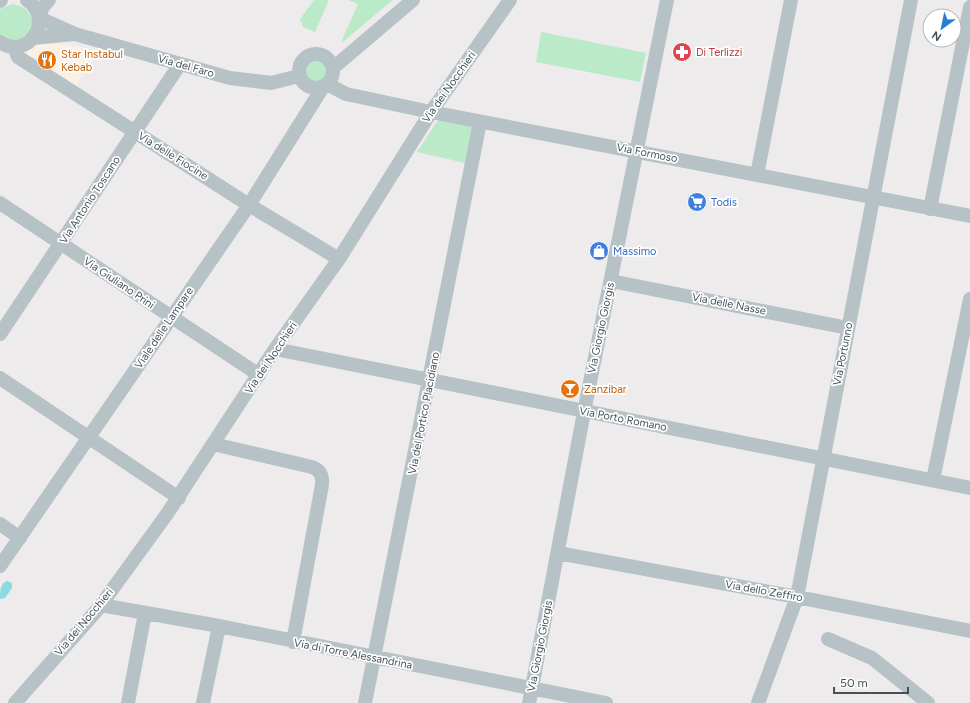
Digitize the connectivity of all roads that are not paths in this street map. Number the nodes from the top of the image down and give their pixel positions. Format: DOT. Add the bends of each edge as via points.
graph roads {
  1 [pos="27,0"];
  2 [pos="49,0"];
  3 [pos="413,0"];
  4 [pos="510,0"];
  5 [pos="667,0"];
  6 [pos="791,0"];
  7 [pos="911,0"];
  8 [pos="970,6"];
  9 [pos="39,17"];
  10 [pos="75,34"];
  11 [pos="33,38"];
  12 [pos="6,48"];
  13 [pos="180,64"];
  14 [pos="333,68"];
  15 [pos="299,76"];
  16 [pos="325,85"];
  17 [pos="431,112"];
  18 [pos="480,122"];
  19 [pos="134,132"];
  20 [pos="637,152"];
  21 [pos="757,175"];
  22 [pos="874,197"];
  23 [pos="0,203"];
  24 [pos="249,205"];
  25 [pos="930,208"];
  26 [pos="970,216"];
  27 [pos="61,245"];
  28 [pos="339,259"];
  29 [pos="611,281"];
  30 [pos="970,299"];
  31 [pos="171,318"];
  32 [pos="848,328"];
  33 [pos="0,334"];
  34 [pos="276,349"];
  35 [pos="258,375"];
  36 [pos="0,378"];
  37 [pos="430,381"];
  38 [pos="584,412"];
  39 [pos="89,438"];
  40 [pos="213,444"];
  41 [pos="823,459"];
  42 [pos="933,480"];
  43 [pos="970,488"];
  44 [pos="178,498"];
  45 [pos="0,524"];
  46 [pos="20,538"];
  47 [pos="558,553"];
  48 [pos="0,566"];
  49 [pos="797,597"];
  50 [pos="101,605"];
  51 [pos="145,613"];
  52 [pos="219,626"];
  53 [pos="970,631"];
  54 [pos="828,639"];
  55 [pos="293,642"];
  56 [pos="375,658"];
  57 [pos="533,688"];
  58 [pos="14,703"];
  59 [pos="128,703"];
  60 [pos="203,703"];
  61 [pos="365,703"];
  62 [pos="529,703"];
  63 [pos="606,703"];
  64 [pos="758,703"];
  65 [pos="928,703"];
  1 -- 9 [label="street" via="36,9"];
  2 -- 9 [label="street" via="42,7"];
  3 -- 14 [label="street"];
  4 -- 17 [label="street, Via dei Nocchieri"];
  5 -- 20 [label="street, Via Giorgio Giorgis"];
  6 -- 21 [label="street"];
  7 -- 22 [label="street, Via Portunno"];
  8 -- 25 [label="street"];
  9 -- 10 [label="street, Via del Faro"];
  9 -- 11 [label="street" via="38,29"];
  10 -- 11 [label="street, Via del Faro"];
  10 -- 13 [label="street, Via del Faro"];
  11 -- 12 [label="street" via="21,46"];
  12 -- 19 [label="street, Via delle Fiocine"];
  13 -- 15 [label="street, Via del Faro" via="230,78 271,83"];
  13 -- 19 [label="street, Via Antonio Toscano"];
  14 -- 15 [label="street" via="326,58 312,54 302,60"];
  14 -- 16 [label="street" via="332,77"];
  15 -- 16 [label="street" via="306,86 318,88"];
  16 -- 17 [label="street, Via Formoso" via="346,94"];
  16 -- 24 [label="street, Viale delle Lampare"];
  17 -- 18 [label="street, Via Formoso"];
  17 -- 28 [label="street, Via dei Nocchieri"];
  18 -- 20 [label="street, Via Formoso"];
  18 -- 37 [label="street, Via del Portico Placidiano"];
  19 -- 24 [label="street, Via delle Fiocine"];
  19 -- 27 [label="street, Via Antonio Toscano"];
  20 -- 21 [label="street, Via Formoso"];
  20 -- 29 [label="street, Via Giorgio Giorgis"];
  21 -- 22 [label="street, Via Formoso"];
  22 -- 25 [label="street, Via Formoso"];
  22 -- 32 [label="street, Via Portunno"];
  23 -- 27 [label="street, Via Giuliano Prini"];
  24 -- 28 [label="street, Via delle Fiocine"];
  24 -- 31 [label="street, Viale delle Lampare"];
  25 -- 26 [label="street, Via Formoso"];
  27 -- 31 [label="street, Via Giuliano Prini"];
  27 -- 33 [label="street, Via Antonio Toscano"];
  28 -- 34 [label="street, Via dei Nocchieri"];
  29 -- 32 [label="street, Via delle Nasse"];
  29 -- 38 [label="street, Via Giorgio Giorgis"];
  30 -- 42 [label="street"];
  31 -- 35 [label="street, Via Giuliano Prini"];
  31 -- 39 [label="street, Viale delle Lampare"];
  32 -- 41 [label="street, Via Portunno"];
  34 -- 35 [label="street, Via dei Nocchieri"];
  34 -- 37 [label="street, Via Porto Romano"];
  35 -- 40 [label="street, Via dei Nocchieri"];
  36 -- 39 [label="street"];
  37 -- 38 [label="street, Via Porto Romano"];
  37 -- 56 [label="street, Via del Portico Placidiano"];
  38 -- 41 [label="street, Via Porto Romano"];
  38 -- 47 [label="street, Via Giorgio Giorgis"];
  39 -- 44 [label="street"];
  39 -- 46 [label="street, Viale delle Lampare"];
  40 -- 44 [label="street, Via dei Nocchieri"];
  40 -- 55 [label="street" via="308,466 321,474 322,485"];
  41 -- 42 [label="street, Via Porto Romano"];
  41 -- 49 [label="street, Via Portunno"];
  42 -- 43 [label="street, Via Porto Romano"];
  44 -- 50 [label="street, Via dei Nocchieri"];
  45 -- 46 [label="street"];
  46 -- 48 [label="street, Viale delle Lampare"];
  47 -- 49 [label="street, Via dello Zeffiro"];
  47 -- 57 [label="street, Via Giorgio Giorgis"];
  49 -- 53 [label="street, Via dello Zeffiro"];
  49 -- 64 [label="street, Via Portunno"];
  50 -- 51 [label="street, Via di Torre Alessandrina"];
  50 -- 58 [label="street, Via dei Nocchieri"];
  51 -- 52 [label="street, Via di Torre Alessandrina"];
  51 -- 59 [label="street"];
  52 -- 55 [label="street, Via di Torre Alessandrina"];
  52 -- 60 [label="street"];
  54 -- 65 [label="street" via="872,658"];
  55 -- 56 [label="street, Via di Torre Alessandrina"];
  56 -- 57 [label="street, Via di Torre Alessandrina"];
  56 -- 61 [label="street, Via del Portico Placidiano"];
  57 -- 62 [label="street, Via Giorgio Giorgis"];
  57 -- 63 [label="street, Via di Torre Alessandrina"];
}
